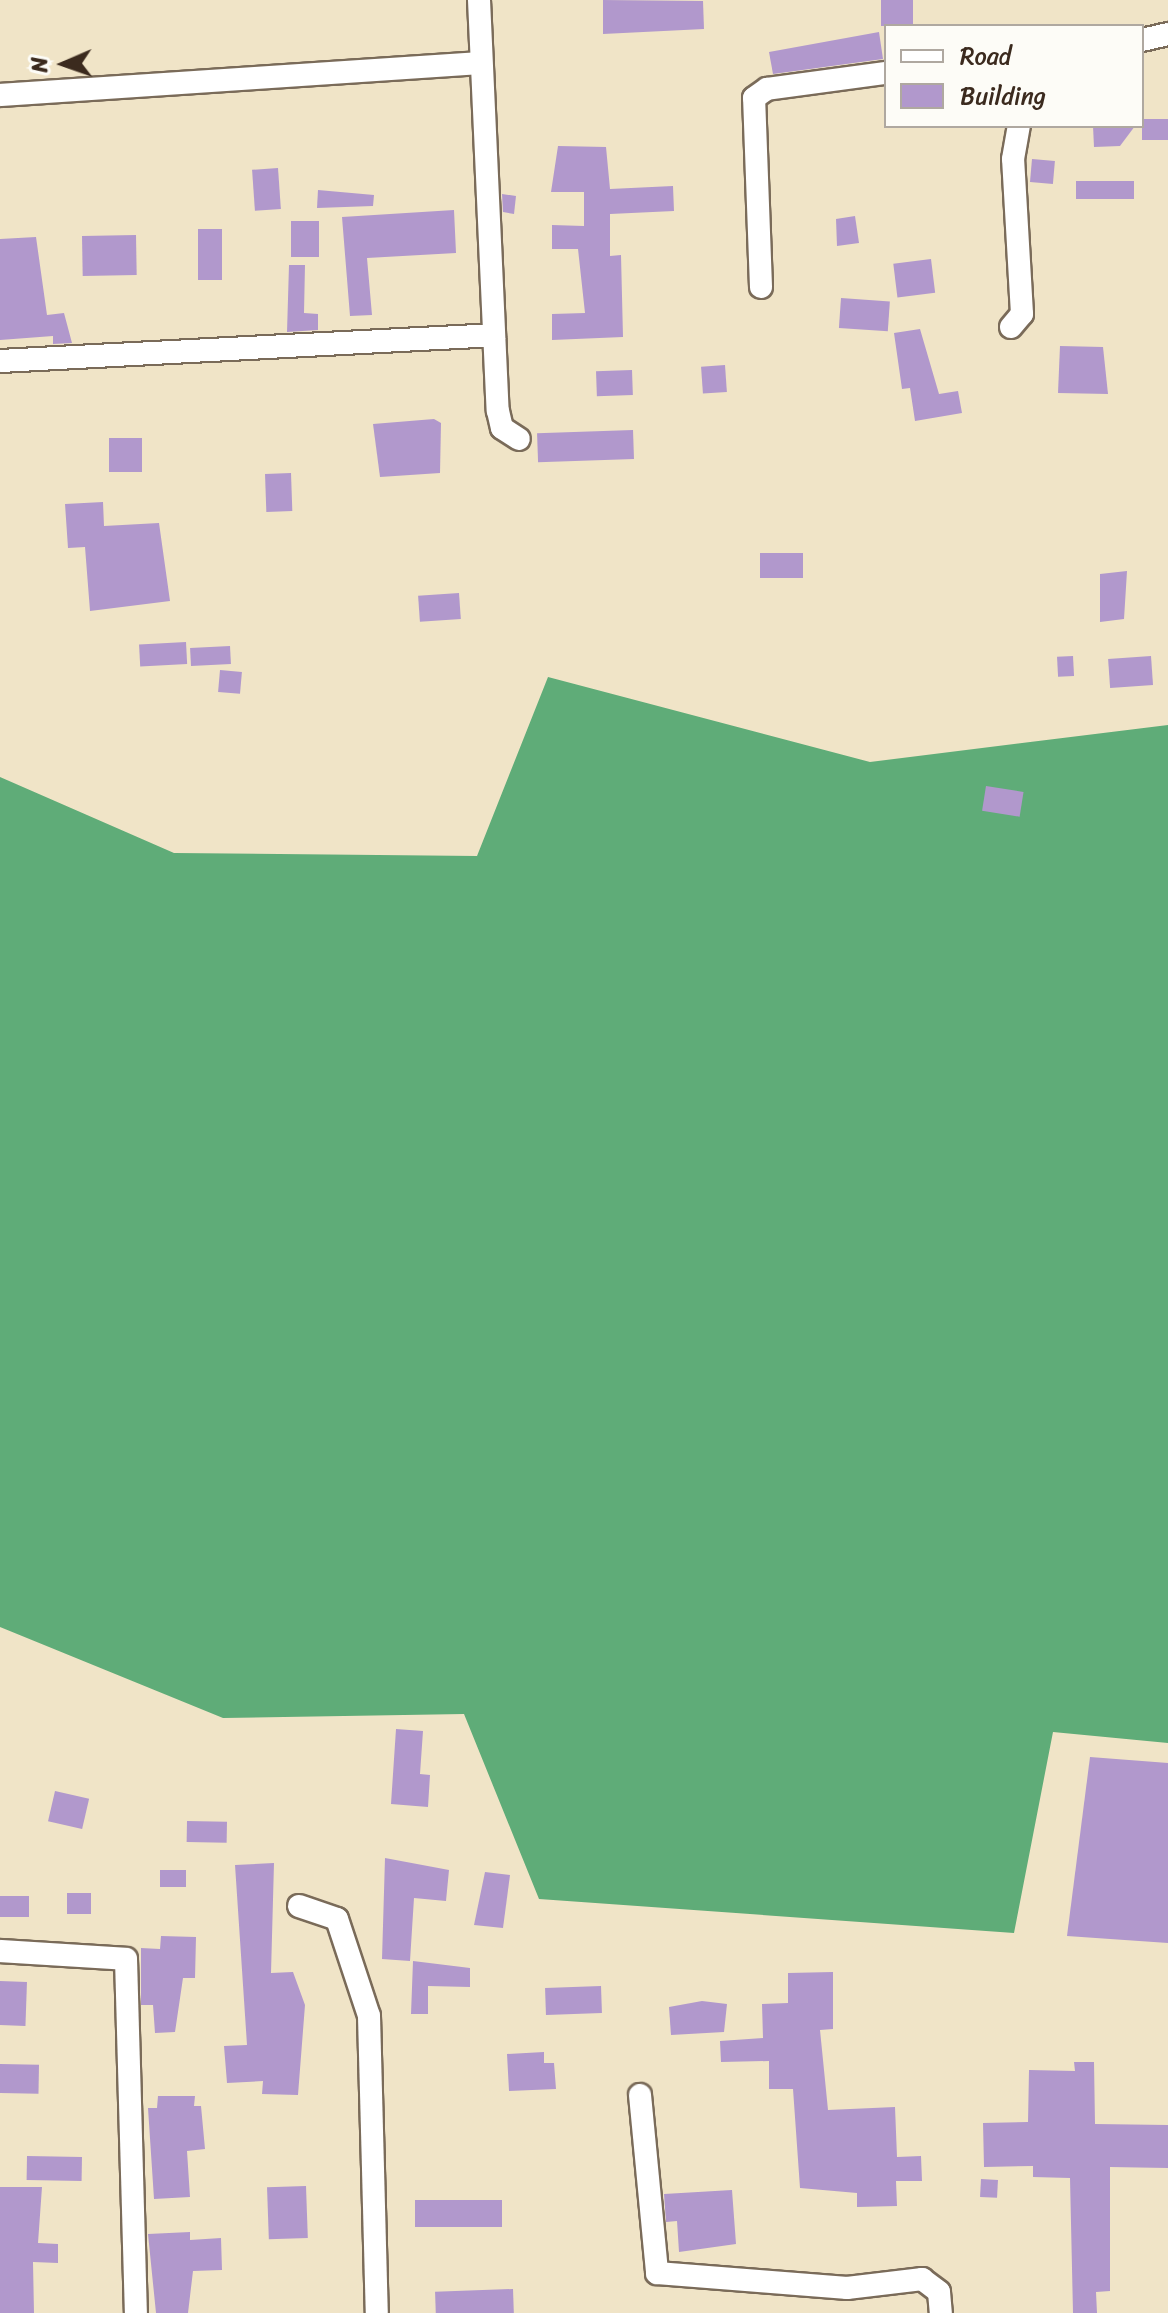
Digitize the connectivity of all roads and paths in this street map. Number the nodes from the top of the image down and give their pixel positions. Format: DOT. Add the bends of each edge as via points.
graph roads {
  1 [pos="479,0"];
  2 [pos="1168,34"];
  3 [pos="1144,40"];
  4 [pos="481,63"];
  5 [pos="884,73"];
  6 [pos="0,95"];
  7 [pos="1019,128"];
  8 [pos="761,287"];
  9 [pos="1011,327"];
  10 [pos="494,335"];
  11 [pos="0,361"];
  12 [pos="519,439"];
  13 [pos="299,1906"];
  14 [pos="0,1951"];
  15 [pos="640,2095"];
  16 [pos="136,2313"];
  17 [pos="377,2313"];
  18 [pos="941,2313"];
  1 -- 4 [label="street"];
  2 -- 3 [label="street"];
  4 -- 6 [label="street"];
  4 -- 10 [label="street"];
  5 -- 8 [label="street" via="767,89 754,98"];
  7 -- 9 [label="street" via="1013,159 1022,314"];
  10 -- 11 [label="street"];
  10 -- 12 [label="street" via="502,428"];
  13 -- 17 [label="street" via="337,1919 369,2016"];
  14 -- 16 [label="street" via="126,1959"];
  15 -- 18 [label="street" via="657,2273 847,2288 922,2279 939,2292"];
}
